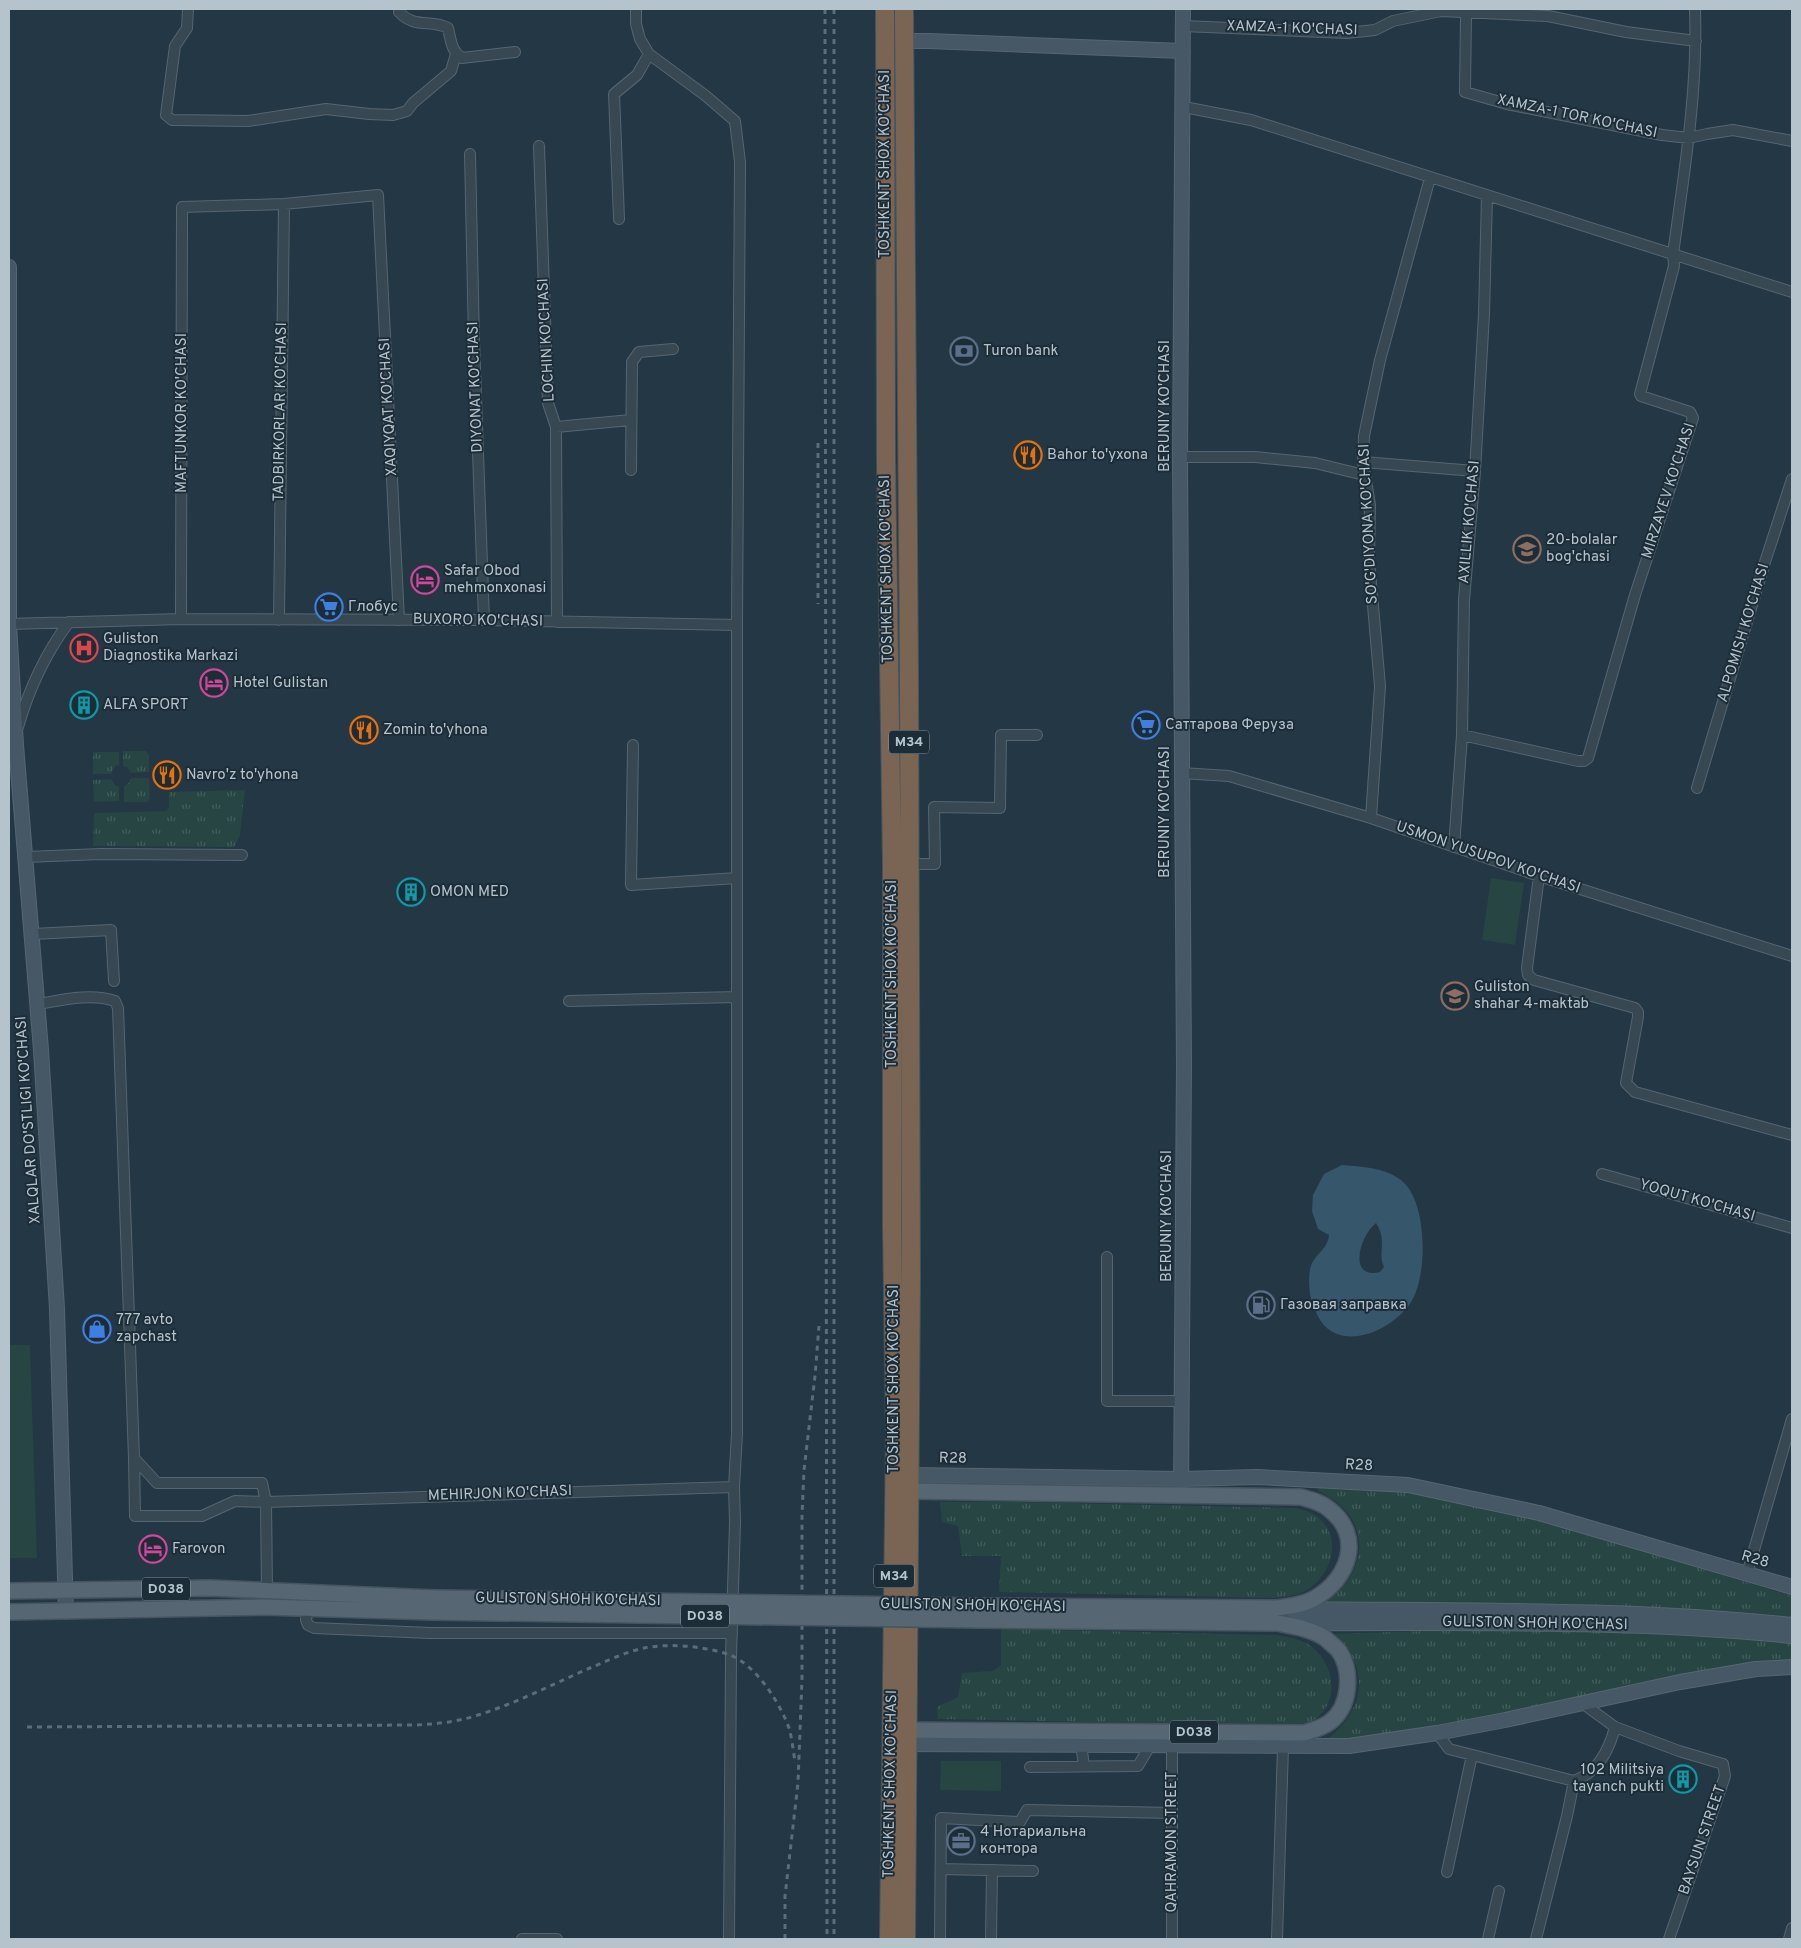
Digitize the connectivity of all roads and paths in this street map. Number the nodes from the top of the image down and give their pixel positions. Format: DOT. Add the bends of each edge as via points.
graph roads {
  1 [pos="188,9"];
  2 [pos="400,9"];
  3 [pos="636,9"];
  4 [pos="885,9"];
  5 [pos="904,9"];
  6 [pos="1183,9"];
  7 [pos="1695,9"];
  8 [pos="1441,10"];
  9 [pos="1548,12"];
  10 [pos="1466,14"];
  11 [pos="1184,26"];
  12 [pos="1696,40"];
  13 [pos="904,41"];
  14 [pos="1184,51"];
  15 [pos="515,52"];
  16 [pos="456,54"];
  17 [pos="649,54"];
  18 [pos="1184,107"];
  19 [pos="1689,138"];
  20 [pos="1792,141"];
  21 [pos="539,146"];
  22 [pos="470,154"];
  23 [pos="1430,178"];
  24 [pos="1487,196"];
  25 [pos="284,204"];
  26 [pos="619,219"];
  27 [pos="1673,254"];
  28 [pos="9,267"];
  29 [pos="1792,292"];
  30 [pos="9,314"];
  31 [pos="673,349"];
  32 [pos="631,420"];
  33 [pos="556,427"];
  34 [pos="1180,457"];
  35 [pos="1363,462"];
  36 [pos="631,470"];
  37 [pos="1475,471"];
  38 [pos="1364,475"];
  39 [pos="1792,479"];
  40 [pos="181,619"];
  41 [pos="279,620"];
  42 [pos="399,620"];
  43 [pos="484,620"];
  44 [pos="69,622"];
  45 [pos="557,622"];
  46 [pos="9,624"];
  47 [pos="737,625"];
  48 [pos="15,735"];
  49 [pos="1037,735"];
  50 [pos="1462,735"];
  51 [pos="633,744"];
  52 [pos="1181,773"];
  53 [pos="1697,788"];
  54 [pos="1371,818"];
  55 [pos="1454,847"];
  56 [pos="242,855"];
  57 [pos="26,857"];
  58 [pos="910,864"];
  59 [pos="1539,876"];
  60 [pos="737,878"];
  61 [pos="32,934"];
  62 [pos="1792,956"];
  63 [pos="114,980"];
  64 [pos="737,997"];
  65 [pos="569,1001"];
  66 [pos="38,1004"];
  67 [pos="1792,1135"];
  68 [pos="1602,1174"];
  69 [pos="911,1225"];
  70 [pos="892,1226"];
  71 [pos="1792,1228"];
  72 [pos="1107,1257"];
  73 [pos="1182,1400"];
  74 [pos="1792,1419"];
  75 [pos="134,1458"];
  76 [pos="1181,1479"];
  77 [pos="910,1483"];
  78 [pos="734,1487"];
  79 [pos="1181,1494"];
  80 [pos="266,1502"];
  81 [pos="1747,1574"];
  82 [pos="1792,1587"];
  83 [pos="267,1590"];
  84 [pos="9,1591"];
  85 [pos="65,1591"];
  86 [pos="433,1605"];
  87 [pos="315,1609"];
  88 [pos="9,1612"];
  89 [pos="66,1612"];
  90 [pos="1277,1616"];
  91 [pos="1792,1625"];
  92 [pos="732,1633"];
  93 [pos="1792,1636"];
  94 [pos="1792,1667"];
  95 [pos="1582,1703"];
  96 [pos="1615,1727"];
  97 [pos="1438,1733"];
  98 [pos="899,1737"];
  99 [pos="1081,1744"];
  100 [pos="1151,1744"];
  101 [pos="1172,1744"];
  102 [pos="1283,1747"];
  103 [pos="1472,1755"];
  104 [pos="1084,1766"];
  105 [pos="1030,1767"];
  106 [pos="1574,1780"];
  107 [pos="1172,1814"];
  108 [pos="941,1869"];
  109 [pos="992,1870"];
  110 [pos="1033,1871"];
  111 [pos="1447,1872"];
  112 [pos="1499,1891"];
  113 [pos="1792,1928"];
  114 [pos="522,1939"];
  115 [pos="557,1939"];
  116 [pos="729,1939"];
  117 [pos="889,1939"];
  118 [pos="906,1939"];
  119 [pos="940,1939"];
  120 [pos="990,1939"];
  121 [pos="1172,1939"];
  122 [pos="1277,1939"];
  123 [pos="1488,1939"];
  124 [pos="1536,1939"];
  125 [pos="1669,1939"];
  126 [pos="1789,1939"];
  1 -- 16 [label="street" via="188,28 175,46 166,114 172,120 248,121 326,109 369,114 407,111 451,71"];
  2 -- 16 [label="street" via="407,20 448,28"];
  3 -- 17 [label="street" via="640,39"];
  4 -- 70 [label="highway, TOSHKENT SHOX KO'CHASI / M34"];
  5 -- 13 [label="highway, TOSHKENT SHOX KO'CHASI / M34"];
  6 -- 11 [label="street, BERUNIY KO'CHASI"];
  7 -- 12 [label="street, MIRZAYEV KO'CHASI"];
  8 -- 10 [label="street, XAMZA-1 KO'CHASI"];
  8 -- 11 [label="street, XAMZA-1 KO'CHASI" via="1392,21 1375,30 1347,33"];
  9 -- 10 [label="street, XAMZA-1 KO'CHASI"];
  9 -- 12 [label="street, XAMZA-1 KO'CHASI" via="1626,32"];
  10 -- 19 [label="street, XAMZA-1 TOR KO'CHASI" via="1465,92 1507,104"];
  11 -- 14 [label="street, BERUNIY KO'CHASI"];
  12 -- 19 [label="street, MIRZAYEV KO'CHASI"];
  13 -- 14 [label="street"];
  13 -- 58 [label="highway, TOSHKENT SHOX KO'CHASI / M34"];
  14 -- 18 [label="street, BERUNIY KO'CHASI"];
  15 -- 16 [label="street" via="462,58"];
  17 -- 26 [label="street" via="637,75 614,94"];
  17 -- 47 [label="street" via="735,121 740,162"];
  18 -- 23 [label="street" via="1251,120"];
  18 -- 34 [label="street, BERUNIY KO'CHASI"];
  19 -- 20 [label="street, XAMZA-1 TOR KO'CHASI" via="1733,130"];
  19 -- 27 [label="street, MIRZAYEV KO'CHASI"];
  21 -- 33 [label="street, LOCHIN KO'CHASI" via="548,403"];
  22 -- 43 [label="street, DIYONAT KO'CHASI"];
  23 -- 24 [label="street"];
  23 -- 35 [label="street, SO'G'DIYONA KO'CHASI" via="1380,360 1364,436"];
  24 -- 27 [label="street"];
  24 -- 37 [label="street, AXILLIK KO'CHASI"];
  25 -- 40 [label="street, MAFTUNKOR KO'CHASI" via="182,207"];
  25 -- 41 [label="street, TADBIRKORLAR KO'CHASI"];
  25 -- 42 [label="street, XAQIYQAT KO'CHASI" via="378,195"];
  27 -- 29 [label="street"];
  27 -- 50 [label="street, MIRZAYEV KO'CHASI" via="1674,266 1640,395 1690,412 1693,418 1588,758 1578,761"];
  28 -- 30 [label="street, XALQLAR DO'STLIGI KO'CHASI"];
  30 -- 46 [label="street, XALQLAR DO'STLIGI KO'CHASI"];
  31 -- 32 [label="street" via="639,352 632,362"];
  32 -- 33 [label="street"];
  32 -- 36 [label="street"];
  33 -- 45 [label="street, LOCHIN KO'CHASI"];
  34 -- 38 [label="street" via="1255,457 1315,463"];
  34 -- 52 [label="street, BERUNIY KO'CHASI"];
  35 -- 37 [label="street"];
  35 -- 38 [label="street, SO'G'DIYONA KO'CHASI"];
  37 -- 50 [label="street, AXILLIK KO'CHASI" via="1464,600"];
  38 -- 54 [label="street, SO'G'DIYONA KO'CHASI" via="1370,505 1369,560 1380,686"];
  39 -- 53 [label="street, ALPOMISH KO'CHASI"];
  40 -- 41 [label="street, BUXORO KO'CHASI"];
  40 -- 44 [label="street, BUXORO KO'CHASI"];
  41 -- 42 [label="street, BUXORO KO'CHASI"];
  42 -- 43 [label="street, BUXORO KO'CHASI"];
  43 -- 45 [label="street, BUXORO KO'CHASI"];
  44 -- 46 [label="street, BUXORO KO'CHASI"];
  44 -- 48 [label="street" via="43,662 26,698"];
  45 -- 47 [label="street, BUXORO KO'CHASI"];
  46 -- 48 [label="street, XALQLAR DO'STLIGI KO'CHASI"];
  47 -- 60 [label="street"];
  48 -- 57 [label="street, XALQLAR DO'STLIGI KO'CHASI"];
  49 -- 58 [label="street" via="1001,735 1000,808 934,807 935,864"];
  50 -- 55 [label="street, AXILLIK KO'CHASI"];
  51 -- 60 [label="street" via="631,885"];
  52 -- 54 [label="street, USMON YUSUPOV KO'CHASI" via="1228,776"];
  52 -- 73 [label="street, BERUNIY KO'CHASI" via="1184,1066"];
  54 -- 55 [label="street, USMON YUSUPOV KO'CHASI"];
  55 -- 59 [label="street, USMON YUSUPOV KO'CHASI"];
  56 -- 57 [label="street"];
  57 -- 61 [label="street, XALQLAR DO'STLIGI KO'CHASI"];
  58 -- 69 [label="highway, TOSHKENT SHOX KO'CHASI / M34"];
  59 -- 62 [label="street, USMON YUSUPOV KO'CHASI"];
  59 -- 67 [label="street" via="1528,975 1534,980 1635,1008 1638,1017 1626,1082 1635,1092"];
  60 -- 64 [label="street"];
  61 -- 63 [label="street" via="111,930"];
  61 -- 66 [label="street, XALQLAR DO'STLIGI KO'CHASI"];
  64 -- 65 [label="street"];
  64 -- 78 [label="street" via="737,1433"];
  66 -- 75 [label="street" via="70,998 105,998 115,1001 118,1008"];
  66 -- 85 [label="street, XALQLAR DO'STLIGI KO'CHASI" via="57,1310"];
  68 -- 71 [label="street, YOQUT KO'CHASI"];
  69 -- 70 [label="highway"];
  69 -- 77 [label="highway, TOSHKENT SHOX KO'CHASI / M34"];
  70 -- 98 [label="highway, TOSHKENT SHOX KO'CHASI / M34"];
  72 -- 73 [label="street" via="1107,1401"];
  73 -- 76 [label="street, BERUNIY KO'CHASI"];
  74 -- 81 [label="street"];
  75 -- 80 [label="street" via="157,1482 262,1483"];
  75 -- 80 [label="street, MEHIRJON KO'CHASI" via="135,1516 202,1516 235,1501"];
  76 -- 77 [label="street, R28"];
  76 -- 79 [label="street, BERUNIY KO'CHASI"];
  76 -- 81 [label="street, R28" via="1257,1477 1408,1485 1539,1514"];
  77 -- 79 [label="main road, GULISTON SHOH KO'CHASI / D038"];
  77 -- 98 [label="highway, TOSHKENT SHOX KO'CHASI / M34"];
  78 -- 80 [label="street, MEHIRJON KO'CHASI"];
  78 -- 92 [label="street"];
  79 -- 90 [label="main road, GULISTON SHOH KO'CHASI / D038" via="1301,1497 1317,1501 1342,1522 1349,1548 1342,1574 1314,1599"];
  80 -- 83 [label="street"];
  81 -- 82 [label="street, R28"];
  83 -- 85 [label="main road, GULISTON SHOH KO'CHASI / D038"];
  83 -- 86 [label="main road, GULISTON SHOH KO'CHASI / D038"];
  84 -- 85 [label="main road, GULISTON SHOH KO'CHASI / D038"];
  85 -- 89 [label="street, XALQLAR DO'STLIGI KO'CHASI"];
  86 -- 87 [label="main road, GULISTON SHOH KO'CHASI / D038"];
  86 -- 90 [label="main road, GULISTON SHOH KO'CHASI / D038, bridge"];
  87 -- 89 [label="main road, GULISTON SHOH KO'CHASI / D038" via="264,1607"];
  87 -- 92 [label="street" via="307,1613 306,1620 308,1626 314,1628 430,1633"];
  88 -- 89 [label="main road, GULISTON SHOH KO'CHASI / D038"];
  90 -- 91 [label="street, GULISTON SHOH KO'CHASI / D038" via="1614,1614"];
  90 -- 93 [label="street, GULISTON SHOH KO'CHASI / D038" via="1719,1628"];
  90 -- 98 [label="main road, GULISTON SHOH KO'CHASI / D038" via="1323,1637 1339,1651 1347,1670 1347,1692 1342,1710 1330,1722 1304,1733"];
  92 -- 116 [label="street"];
  94 -- 95 [label="street, D038" via="1737,1672"];
  95 -- 96 [label="street"];
  95 -- 97 [label="street, D038"];
  96 -- 106 [label="street" via="1600,1762 1585,1777"];
  96 -- 125 [label="street, BAYSUN STREET" via="1723,1764 1725,1776"];
  97 -- 102 [label="street, D038" via="1349,1746"];
  97 -- 103 [label="street" via="1449,1749"];
  98 -- 99 [label="street, D038"];
  98 -- 117 [label="highway, TOSHKENT SHOX KO'CHASI / M34"];
  98 -- 118 [label="highway, TOSHKENT SHOX KO'CHASI / M34"];
  99 -- 100 [label="street, D038"];
  99 -- 104 [label="street"];
  100 -- 101 [label="street, D038"];
  100 -- 104 [label="street" via="1138,1766"];
  101 -- 102 [label="street, D038"];
  101 -- 107 [label="street, QAHRAMON STREET"];
  102 -- 122 [label="street"];
  103 -- 106 [label="street"];
  103 -- 111 [label="street"];
  104 -- 105 [label="street"];
  106 -- 124 [label="street"];
  107 -- 108 [label="street" via="1027,1810 1020,1822 941,1818"];
  107 -- 121 [label="street, QAHRAMON STREET"];
  108 -- 109 [label="street"];
  108 -- 119 [label="street"];
  109 -- 110 [label="street"];
  109 -- 120 [label="street"];
  112 -- 123 [label="street"];
  113 -- 126 [label="street"];
  114 -- 115 [label="street"];
}
